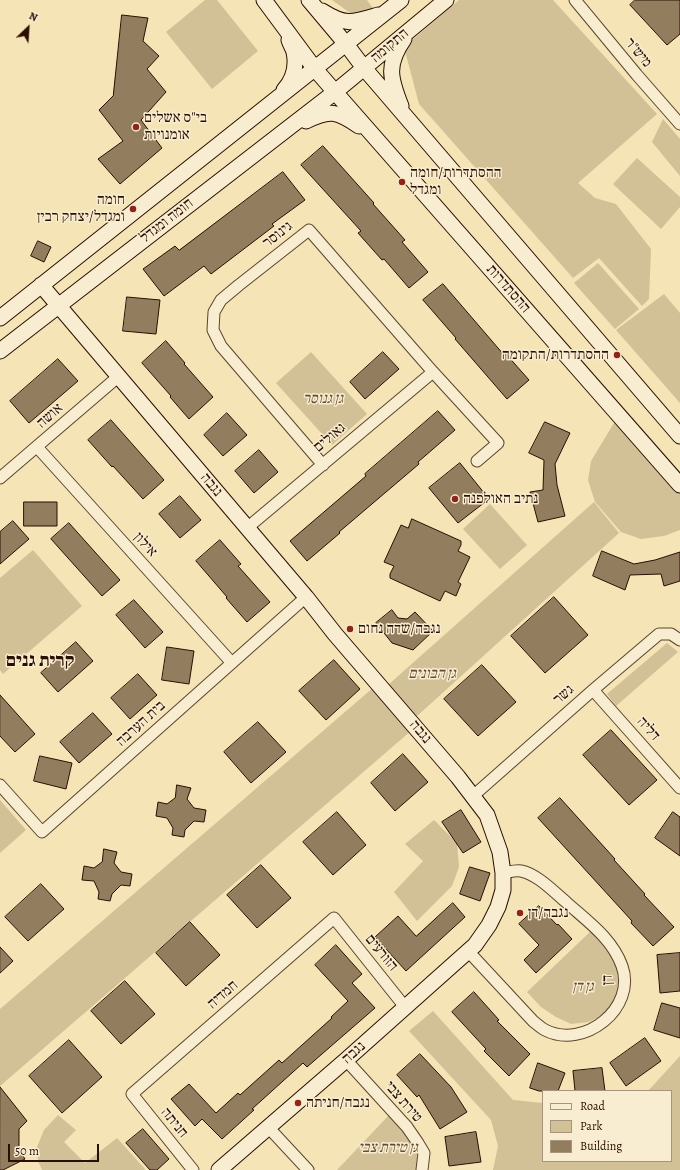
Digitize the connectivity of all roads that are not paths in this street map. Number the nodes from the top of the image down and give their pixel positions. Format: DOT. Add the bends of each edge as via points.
graph roads {
  1 [pos="264,0"];
  2 [pos="401,0"];
  3 [pos="446,0"];
  4 [pos="575,0"];
  5 [pos="311,3"];
  6 [pos="387,12"];
  7 [pos="281,23"];
  8 [pos="410,29"];
  9 [pos="346,44"];
  10 [pos="364,68"];
  11 [pos="315,69"];
  12 [pos="335,92"];
  13 [pos="275,101"];
  14 [pos="405,116"];
  15 [pos="680,124"];
  16 [pos="284,132"];
  17 [pos="381,144"];
  18 [pos="41,285"];
  19 [pos="58,305"];
  20 [pos="0,318"];
  21 [pos="0,351"];
  22 [pos="433,372"];
  23 [pos="119,376"];
  24 [pos="680,436"];
  25 [pos="36,447"];
  26 [pos="477,461"];
  27 [pos="322,465"];
  28 [pos="0,478"];
  29 [pos="680,485"];
  30 [pos="247,528"];
  31 [pos="306,597"];
  32 [pos="680,640"];
  33 [pos="232,664"];
  34 [pos="593,690"];
  35 [pos="0,785"];
  36 [pos="680,788"];
  37 [pos="473,796"];
  38 [pos="503,873"];
  39 [pos="334,918"];
  40 [pos="468,951"];
  41 [pos="405,1007"];
  42 [pos="346,1060"];
  43 [pos="132,1094"];
  44 [pos="268,1127"];
  45 [pos="193,1170"];
  46 [pos="219,1170"];
  47 [pos="308,1170"];
  48 [pos="422,1170"];
  1 -- 7 [label="street"];
  2 -- 6 [label="street, התקומה"];
  3 -- 8 [label="street, התקומה"];
  4 -- 15 [label="street, מיש\"ר"];
  5 -- 6 [label="street" via="341,21 354,22"];
  5 -- 9 [label="street"];
  6 -- 9 [label="street, התקומה"];
  7 -- 11 [label="street, ההסתדרות"];
  7 -- 13 [label="street" via="294,52 295,63 289,84"];
  8 -- 10 [label="street, התקומה"];
  8 -- 14 [label="street" via="396,50 391,69 395,91"];
  9 -- 10 [label="street"];
  9 -- 11 [label="street, התקומה"];
  10 -- 12 [label="street, התקומה"];
  10 -- 14 [label="street"];
  11 -- 12 [label="street, ההסתדרות"];
  11 -- 13 [label="street, חומה ומגדל"];
  12 -- 16 [label="street, חומה ומגדל"];
  12 -- 17 [label="street, ההסתדרות"];
  13 -- 18 [label="street, חומה ומגדל"];
  14 -- 24 [label="street"];
  16 -- 17 [label="street" via="316,116 332,112 344,116"];
  16 -- 19 [label="street, חומה ומגדל"];
  17 -- 29 [label="street, ההסתדרות"];
  18 -- 19 [label="street, נגבה"];
  18 -- 20 [label="street, חומה ומגדל"];
  19 -- 21 [label="street, חומה ומגדל"];
  19 -- 23 [label="street, נגבה"];
  22 -- 26 [label="street, גינוסר" via="498,443"];
  22 -- 27 [label="street, גאולים"];
  22 -- 27 [label="street, גינוסר" via="309,230 221,300 214,312 213,330 221,346"];
  23 -- 25 [label="street, אושה"];
  23 -- 30 [label="street, נגבה"];
  25 -- 28 [label="street, אושה"];
  25 -- 33 [label="street, אילון"];
  27 -- 30 [label="street, גאולים"];
  30 -- 31 [label="street, נגבה"];
  31 -- 33 [label="street, בית הערבה"];
  31 -- 37 [label="street, נגבה"];
  32 -- 34 [label="street, גשר" via="670,634 659,634"];
  33 -- 35 [label="street, בית הערבה" via="42,832"];
  34 -- 36 [label="street, דליה"];
  34 -- 37 [label="street, גשר"];
  37 -- 38 [label="street, נגבה" via="487,815 500,852"];
  38 -- 40 [label="street, נגבה" via="503,890 498,907 489,925"];
  38 -- 40 [label="street, דן" via="521,871 537,878 607,939 622,967 624,987 621,999 603,1022 584,1033 566,1035 545,1030 533,1021"];
  39 -- 41 [label="street, הזורעים"];
  39 -- 43 [label="street, חמדיה"];
  40 -- 41 [label="street, נגבה"];
  41 -- 42 [label="street, נגבה"];
  42 -- 44 [label="street, נגבה"];
  42 -- 48 [label="street, טירת צבי" via="407,1127 424,1153"];
  43 -- 45 [label="street, חניתה"];
  44 -- 46 [label="street, נגבה"];
  44 -- 47 [label="street"];
}
